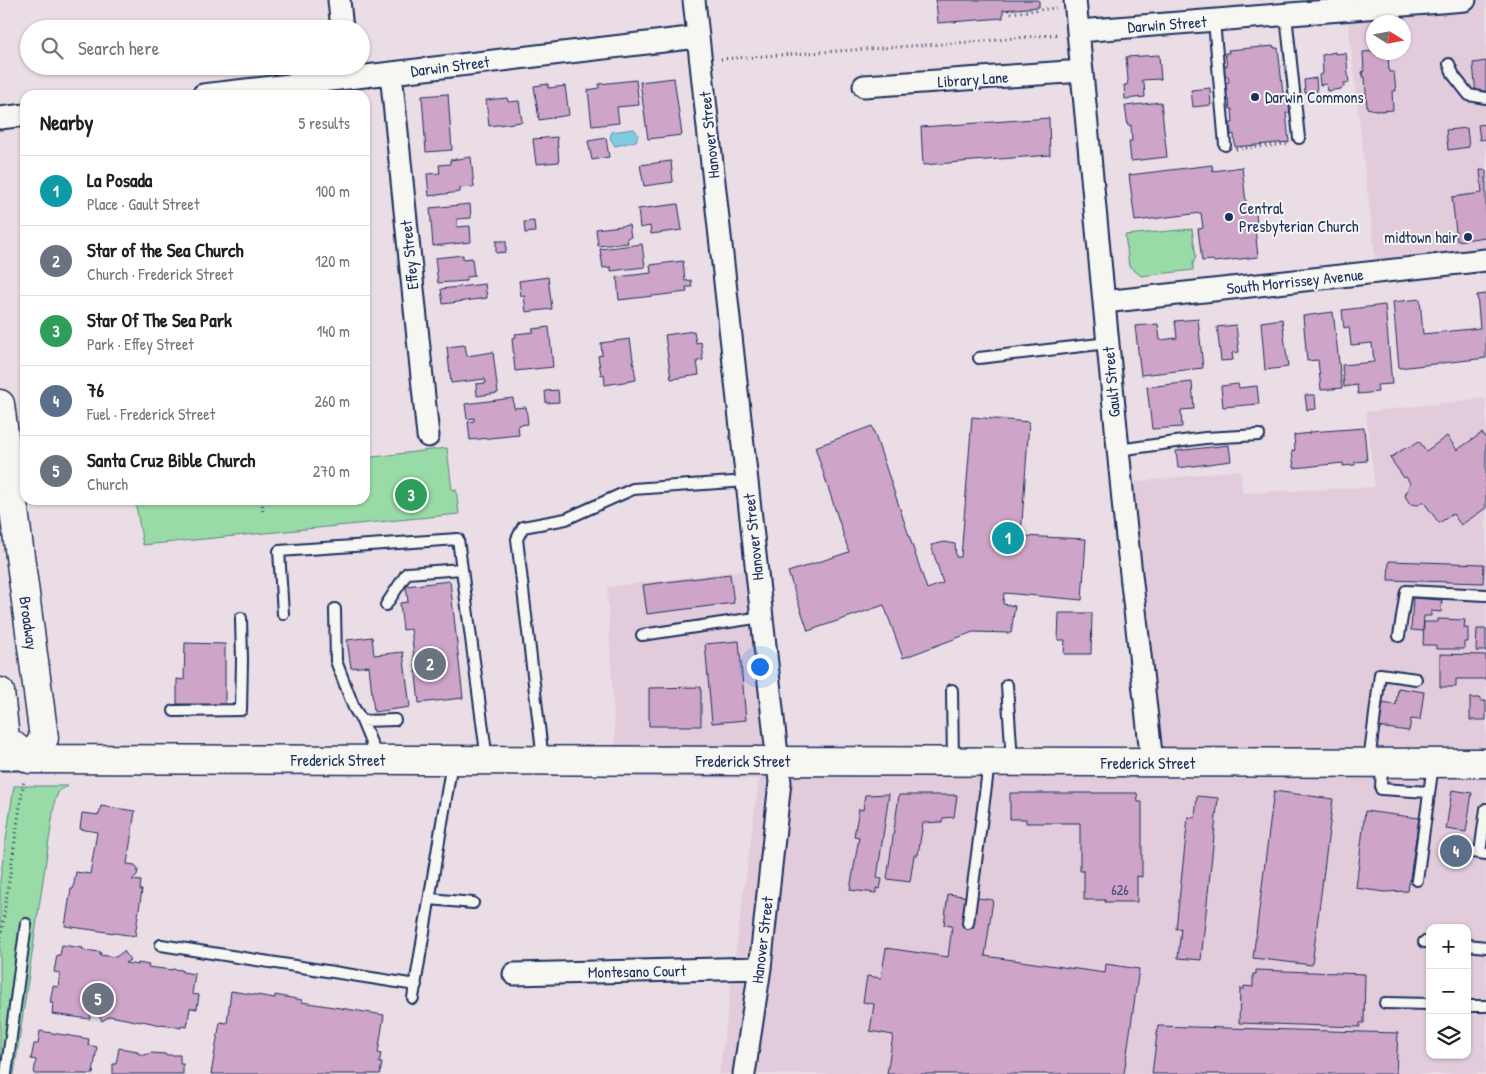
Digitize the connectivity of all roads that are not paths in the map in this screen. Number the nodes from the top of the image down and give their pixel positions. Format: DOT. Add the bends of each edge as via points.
graph roads {
  1 [pos="339,0"];
  2 [pos="694,0"];
  3 [pos="1465,0"];
  4 [pos="1067,4"];
  5 [pos="1286,15"];
  6 [pos="341,20"];
  7 [pos="1214,21"];
  8 [pos="1070,32"];
  9 [pos="698,37"];
  10 [pos="1449,64"];
  11 [pos="1082,71"];
  12 [pos="370,73"];
  13 [pos="391,73"];
  14 [pos="328,75"];
  15 [pos="864,86"];
  16 [pos="234,90"];
  17 [pos="1486,98"];
  18 [pos="20,116"];
  19 [pos="0,118"];
  20 [pos="1299,138"];
  21 [pos="1225,145"];
  22 [pos="1486,260"];
  23 [pos="1104,302"];
  24 [pos="1108,343"];
  25 [pos="979,358"];
  26 [pos="0,404"];
  27 [pos="1259,435"];
  28 [pos="428,436"];
  29 [pos="1118,450"];
  30 [pos="747,481"];
  31 [pos="462,569"];
  32 [pos="1486,594"];
  33 [pos="386,605"];
  34 [pos="334,610"];
  35 [pos="283,614"];
  36 [pos="762,617"];
  37 [pos="241,618"];
  38 [pos="642,635"];
  39 [pos="1399,636"];
  40 [pos="1416,679"];
  41 [pos="1007,685"];
  42 [pos="952,690"];
  43 [pos="0,692"];
  44 [pos="174,711"];
  45 [pos="396,720"];
  46 [pos="362,721"];
  47 [pos="0,759"];
  48 [pos="30,759"];
  49 [pos="378,760"];
  50 [pos="452,760"];
  51 [pos="487,761"];
  52 [pos="543,761"];
  53 [pos="778,762"];
  54 [pos="953,762"];
  55 [pos="1001,762"];
  56 [pos="1152,763"];
  57 [pos="1376,763"];
  58 [pos="1433,763"];
  59 [pos="1486,763"];
  60 [pos="1429,792"];
  61 [pos="1486,809"];
  62 [pos="1485,826"];
  63 [pos="1484,840"];
  64 [pos="1449,849"];
  65 [pos="1483,854"];
  66 [pos="1417,880"];
  67 [pos="430,899"];
  68 [pos="473,903"];
  69 [pos="968,923"];
  70 [pos="26,924"];
  71 [pos="161,945"];
  72 [pos="1471,945"];
  73 [pos="1486,947"];
  74 [pos="760,968"];
  75 [pos="514,974"];
  76 [pos="416,985"];
  77 [pos="413,998"];
  78 [pos="1385,1003"];
  79 [pos="1426,1004"];
  80 [pos="1471,1006"];
  81 [pos="1486,1006"];
  82 [pos="6,1074"];
  83 [pos="744,1074"];
  1 -- 6 [label="street"];
  2 -- 9 [label="street, Hanover Street"];
  3 -- 5 [label="street, Darwin Street"];
  4 -- 8 [label="street, Gault Street"];
  5 -- 7 [label="street, Darwin Street"];
  5 -- 20 [label="lane"];
  7 -- 8 [label="street, Darwin Street"];
  7 -- 21 [label="lane"];
  8 -- 11 [label="street, Gault Street"];
  9 -- 13 [label="street, Darwin Street"];
  9 -- 30 [label="street, Hanover Street"];
  10 -- 17 [label="lane" via="1469,95"];
  11 -- 15 [label="street, Library Lane"];
  11 -- 23 [label="street, Gault Street"];
  12 -- 13 [label="street, Darwin Street"];
  13 -- 28 [label="street, Effey Street"];
  14 -- 16 [label="street, Darwin Street"];
  18 -- 19 [label="street"];
  22 -- 23 [label="street, South Morrissey Avenue"];
  23 -- 24 [label="street, Gault Street"];
  24 -- 25 [label="lane"];
  24 -- 29 [label="street, Gault Street"];
  26 -- 48 [label="main road, Broadway" via="44,738"];
  27 -- 29 [label="lane" via="1204,438"];
  29 -- 56 [label="street, Gault Street"];
  30 -- 36 [label="street, Hanover Street"];
  30 -- 52 [label="lane" via="633,489 566,519 523,527 517,539"];
  31 -- 33 [label="lane" via="407,573"];
  31 -- 35 [label="lane" via="458,539 279,551"];
  31 -- 51 [label="lane"];
  32 -- 39 [label="lane" via="1406,591"];
  34 -- 46 [label="lane" via="336,661"];
  36 -- 38 [label="lane"];
  36 -- 53 [label="street, Hanover Street"];
  37 -- 44 [label="lane" via="241,710"];
  40 -- 57 [label="lane" via="1380,674"];
  41 -- 55 [label="lane"];
  42 -- 54 [label="lane"];
  43 -- 48 [label="main road" via="5,739"];
  45 -- 46 [label="lane"];
  46 -- 49 [label="lane"];
  47 -- 48 [label="street, Frederick Street"];
  48 -- 49 [label="main road, Frederick Street"];
  49 -- 50 [label="main road, Frederick Street"];
  50 -- 51 [label="main road, Frederick Street"];
  50 -- 67 [label="lane"];
  51 -- 52 [label="main road, Frederick Street"];
  52 -- 53 [label="main road, Frederick Street"];
  53 -- 54 [label="main road, Frederick Street"];
  53 -- 74 [label="street, Hanover Street" via="780,791"];
  54 -- 55 [label="main road, Frederick Street"];
  55 -- 56 [label="main road, Frederick Street"];
  55 -- 69 [label="lane"];
  56 -- 57 [label="main road, Frederick Street"];
  57 -- 58 [label="main road, Frederick Street"];
  57 -- 60 [label="lane" via="1382,789"];
  58 -- 59 [label="main road, Frederick Street"];
  58 -- 60 [label="lane"];
  60 -- 66 [label="lane"];
  61 -- 62 [label="lane"];
  62 -- 63 [label="lane"];
  63 -- 65 [label="lane"];
  64 -- 65 [label="lane"];
  67 -- 68 [label="lane"];
  67 -- 76 [label="lane"];
  70 -- 82 [label="lane"];
  71 -- 76 [label="lane"];
  72 -- 73 [label="lane"];
  74 -- 75 [label="street, Montesano Court"];
  74 -- 83 [label="street, Hanover Street"];
  76 -- 77 [label="lane"];
  78 -- 79 [label="lane"];
  80 -- 81 [label="lane"];
}
